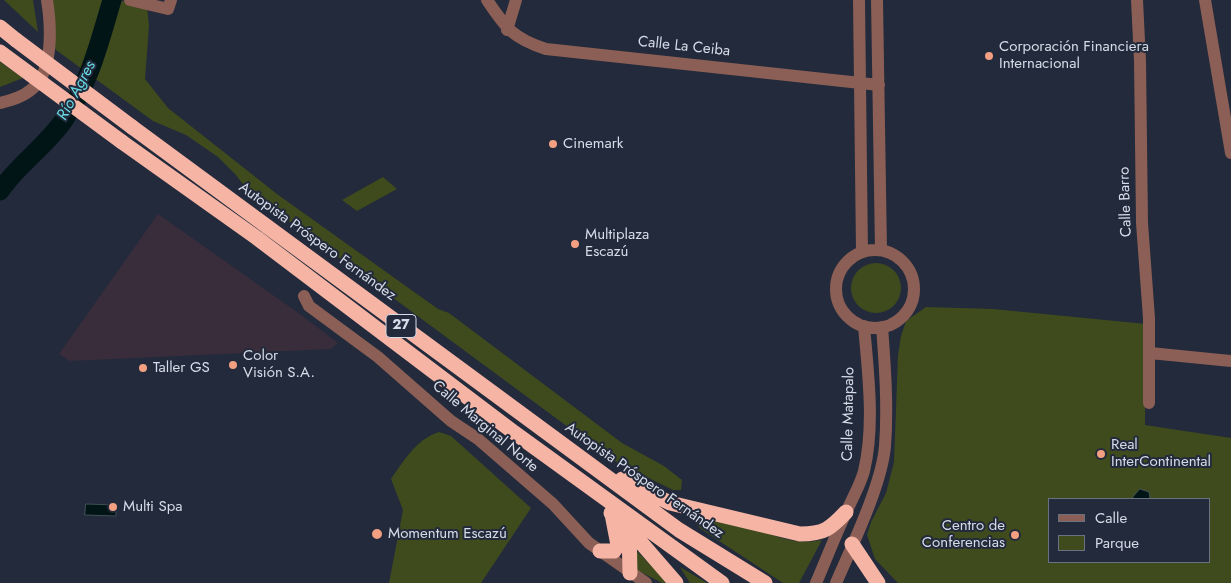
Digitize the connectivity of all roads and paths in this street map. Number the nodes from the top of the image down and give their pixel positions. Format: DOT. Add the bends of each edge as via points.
graph roads {
  1 [pos="47,0"];
  2 [pos="130,0"];
  3 [pos="171,0"];
  4 [pos="487,0"];
  5 [pos="516,0"];
  6 [pos="859,0"];
  7 [pos="877,0"];
  8 [pos="1137,0"];
  9 [pos="1205,0"];
  10 [pos="507,30"];
  11 [pos="5,31"];
  12 [pos="0,52"];
  13 [pos="861,82"];
  14 [pos="879,85"];
  15 [pos="0,103"];
  16 [pos="1231,153"];
  17 [pos="881,250"];
  18 [pos="862,252"];
  19 [pos="304,296"];
  20 [pos="864,326"];
  21 [pos="882,327"];
  22 [pos="1150,353"];
  23 [pos="1231,361"];
  24 [pos="1149,403"];
  25 [pos="512,431"];
  26 [pos="560,444"];
  27 [pos="846,512"];
  28 [pos="612,514"];
  29 [pos="629,529"];
  30 [pos="852,544"];
  31 [pos="600,552"];
  32 [pos="630,573"];
  33 [pos="646,583"];
  34 [pos="676,583"];
  35 [pos="722,583"];
  36 [pos="765,583"];
  37 [pos="816,583"];
  38 [pos="836,583"];
  39 [pos="878,583"];
  1 -- 15 [label="street" via="50,40 46,67 34,89 19,98"];
  2 -- 3 [label="street" via="168,10"];
  4 -- 10 [label="street, Calle La Ceiba"];
  5 -- 10 [label="street"];
  6 -- 13 [label="street"];
  7 -- 14 [label="street"];
  8 -- 22 [label="street, Calle Barro" via="1142,223"];
  9 -- 16 [label="street"];
  10 -- 13 [label="street, Calle La Ceiba" via="530,44 546,49"];
  11 -- 26 [label="highway, Autopista Próspero Fernández / 27, bridge"];
  12 -- 25 [label="highway, 27, bridge" via="257,238"];
  13 -- 14 [label="street, Calle La Ceiba"];
  13 -- 18 [label="street"];
  14 -- 17 [label="street"];
  17 -- 18 [label="street"];
  17 -- 21 [label="street" via="896,256 908,267 914,287 911,304 904,315"];
  18 -- 20 [label="street" via="843,267 836,287 843,311 854,322"];
  19 -- 31 [label="street, Calle Marginal Norte" via="309,306 378,357 451,421 478,439 553,504"];
  20 -- 21 [label="street"];
  20 -- 27 [label="street, Calle Matapalo" via="869,378 868,445 859,488"];
  21 -- 30 [label="street" via="885,447 880,470"];
  22 -- 23 [label="street"];
  22 -- 24 [label="street, Calle Barro"];
  25 -- 28 [label="highway"];
  25 -- 35 [label="highway, 27"];
  26 -- 27 [label="highway" via="670,503 740,520 800,534 817,534"];
  26 -- 36 [label="highway, Autopista Próspero Fernández / 27" via="679,530"];
  27 -- 37 [label="street, Calle Matapalo"];
  28 -- 29 [label="highway"];
  28 -- 31 [label="highway" via="618,545 614,552"];
  29 -- 32 [label="highway"];
  29 -- 34 [label="highway"];
  30 -- 38 [label="street"];
  30 -- 39 [label="highway"];
  31 -- 32 [label="street, Calle Marginal Norte"];
  32 -- 33 [label="street, Calle Marginal Norte"];
}
